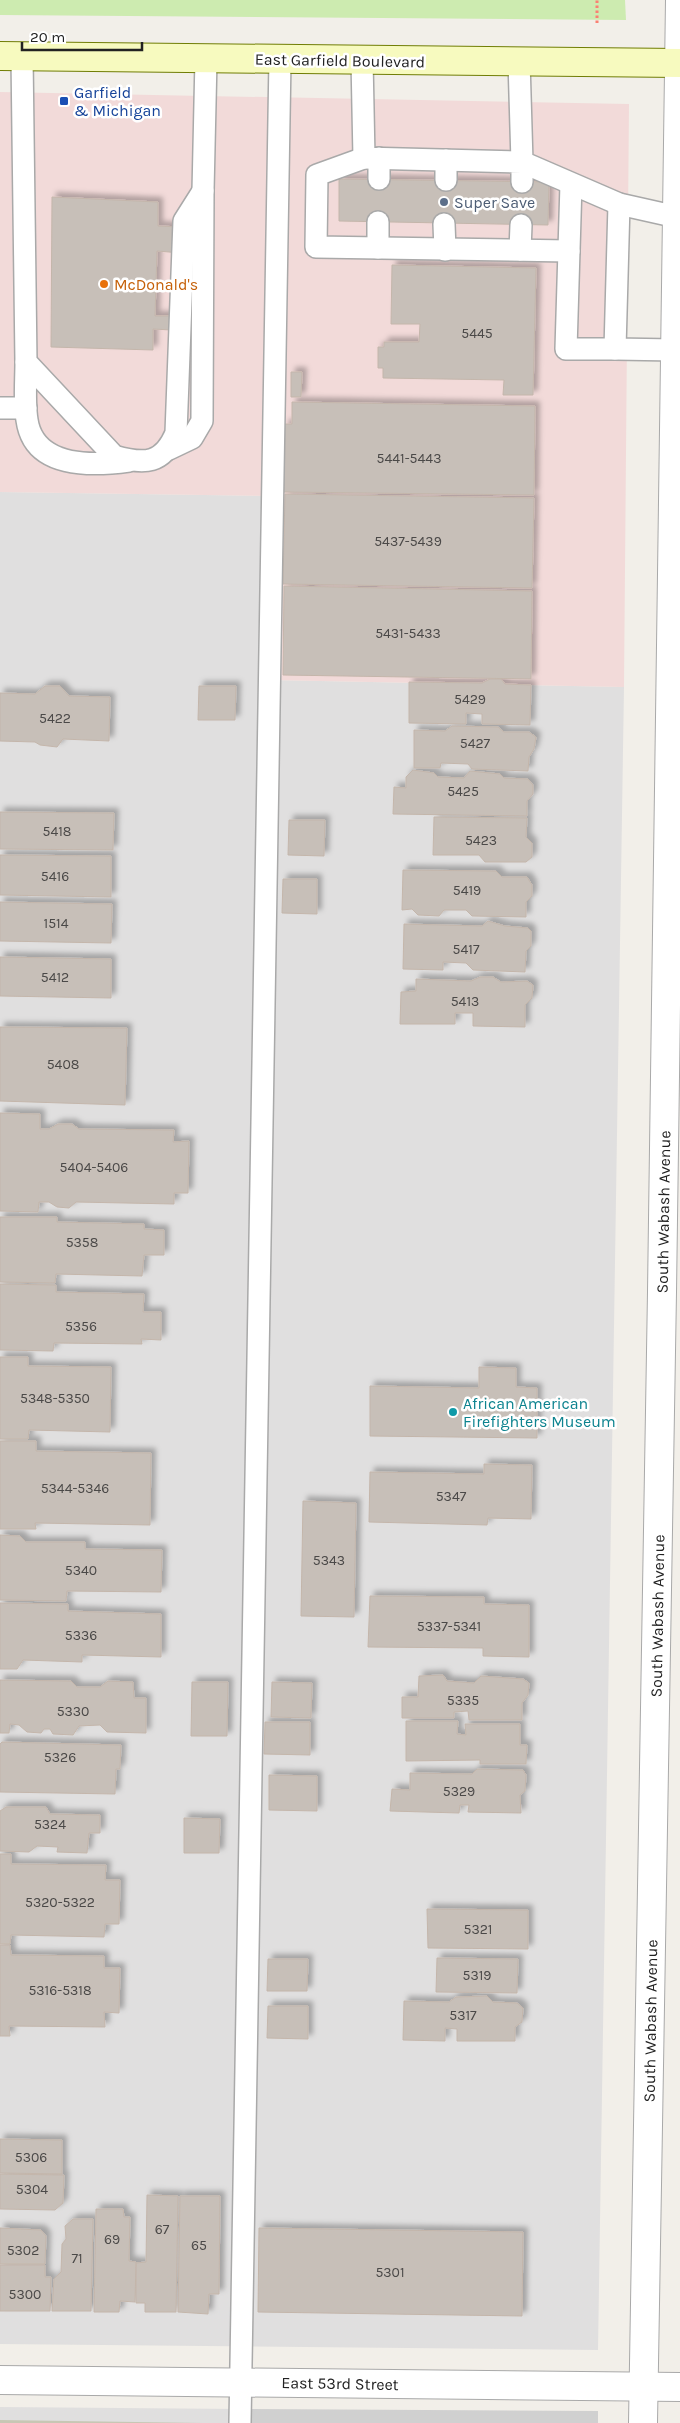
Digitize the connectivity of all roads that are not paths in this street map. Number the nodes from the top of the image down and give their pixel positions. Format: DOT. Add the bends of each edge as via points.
graph roads {
  1 [pos="680,0"];
  2 [pos="11,57"];
  3 [pos="206,59"];
  4 [pos="280,59"];
  5 [pos="362,60"];
  6 [pos="519,62"];
  7 [pos="679,63"];
  8 [pos="372,158"];
  9 [pos="522,172"];
  10 [pos="378,179"];
  11 [pos="571,184"];
  12 [pos="619,204"];
  13 [pos="677,217"];
  14 [pos="378,222"];
  15 [pos="444,224"];
  16 [pos="521,225"];
  17 [pos="378,248"];
  18 [pos="445,250"];
  19 [pos="520,250"];
  20 [pos="569,251"];
  21 [pos="615,349"];
  22 [pos="675,350"];
  23 [pos="26,362"];
  24 [pos="0,408"];
  25 [pos="26,408"];
  26 [pos="131,461"];
  27 [pos="671,1292"];
  28 [pos="0,2380"];
  29 [pos="241,2382"];
  30 [pos="644,2387"];
  31 [pos="680,2387"];
  32 [pos="240,2423"];
  33 [pos="643,2423"];
  1 -- 7 [label="street, South Wabash Avenue"];
  2 -- 3 [label="street, East Garfield Boulevard"];
  2 -- 23 [label="lane"];
  3 -- 4 [label="street, East Garfield Boulevard"];
  3 -- 26 [label="lane" via="202,421 192,438 157,459"];
  4 -- 5 [label="street, East Garfield Boulevard"];
  4 -- 29 [label="lane"];
  5 -- 6 [label="street, East Garfield Boulevard"];
  5 -- 8 [label="lane"];
  6 -- 7 [label="street, East Garfield Boulevard"];
  6 -- 9 [label="lane"];
  7 -- 13 [label="street, South Wabash Avenue"];
  8 -- 9 [label="lane" via="446,170"];
  8 -- 10 [label="lane"];
  8 -- 17 [label="lane" via="317,175 316,247"];
  9 -- 11 [label="lane"];
  11 -- 12 [label="lane"];
  11 -- 20 [label="lane"];
  12 -- 13 [label="lane"];
  12 -- 21 [label="lane"];
  13 -- 22 [label="street, South Wabash Avenue"];
  14 -- 17 [label="lane"];
  15 -- 18 [label="lane"];
  16 -- 19 [label="lane"];
  17 -- 18 [label="lane"];
  18 -- 19 [label="lane"];
  19 -- 20 [label="lane"];
  20 -- 21 [label="lane" via="566,349"];
  21 -- 22 [label="lane"];
  22 -- 27 [label="street, South Wabash Avenue"];
  23 -- 25 [label="lane"];
  23 -- 26 [label="lane" via="114,456"];
  24 -- 25 [label="lane"];
  25 -- 26 [label="lane" via="26,421 33,438 56,458 83,464"];
  27 -- 30 [label="street, South Wabash Avenue"];
  28 -- 29 [label="street, East 53rd Street"];
  29 -- 30 [label="street, East 53rd Street"];
  29 -- 32 [label="lane"];
  30 -- 31 [label="street, East 53rd Street"];
  30 -- 33 [label="street, South Wabash Avenue"];
}
